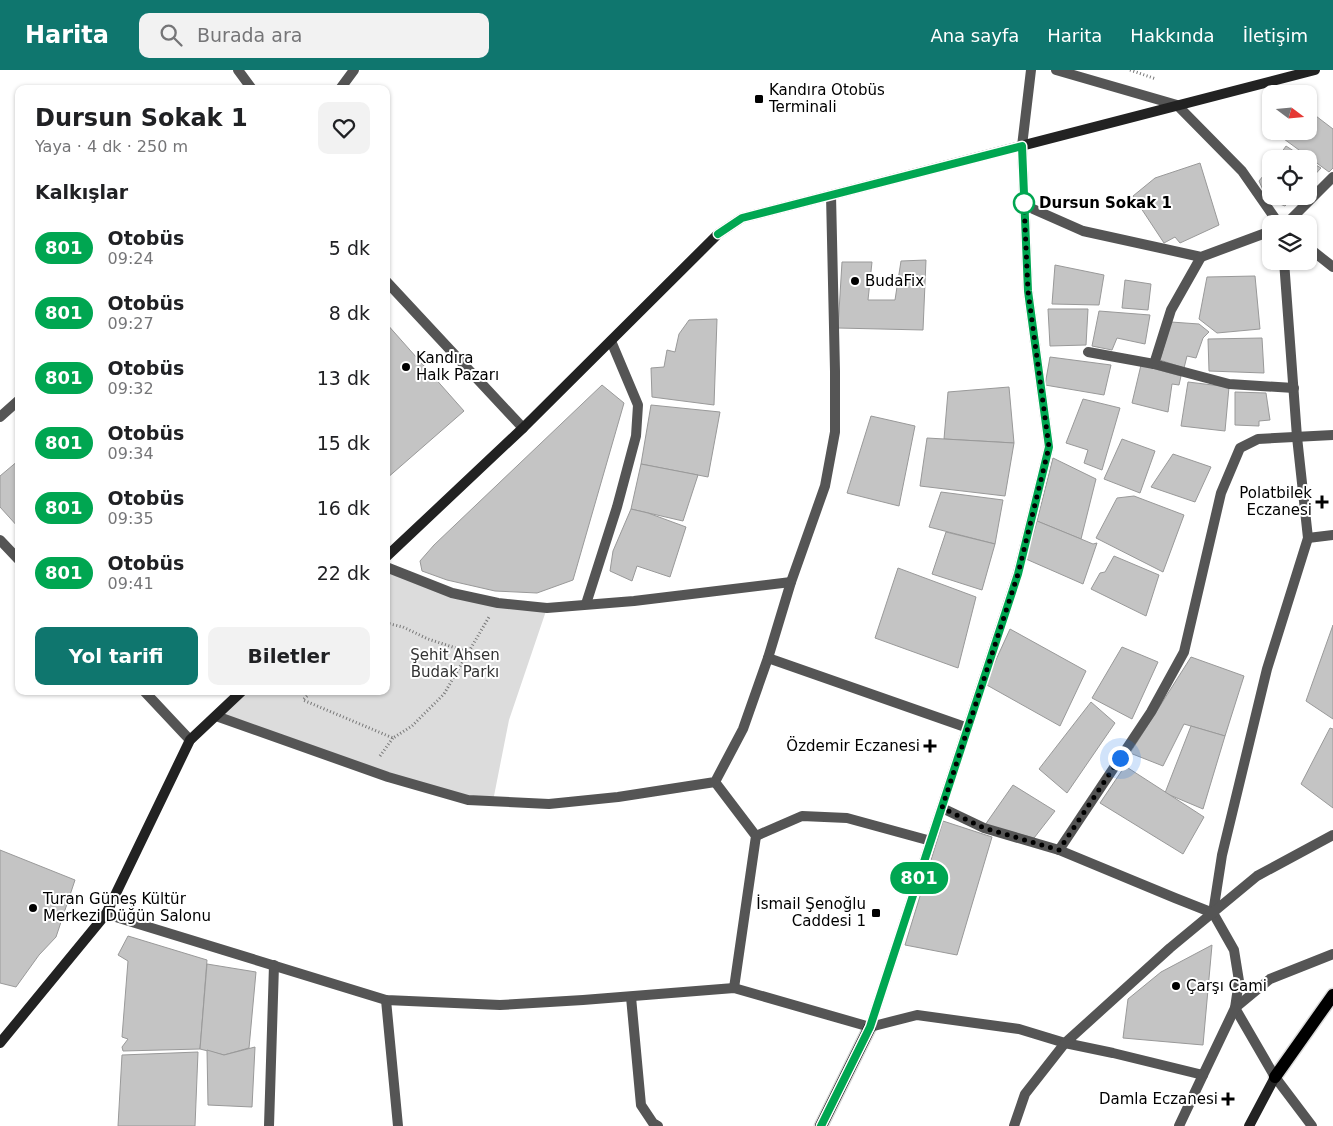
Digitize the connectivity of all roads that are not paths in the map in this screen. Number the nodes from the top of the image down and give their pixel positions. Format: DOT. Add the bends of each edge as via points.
graph roads {
  1 [pos="238,70"];
  2 [pos="354,70"];
  3 [pos="1031,70"];
  4 [pos="1056,70"];
  5 [pos="1315,70"];
  6 [pos="249,85"];
  7 [pos="343,85"];
  8 [pos="1177,105"];
  9 [pos="1022,146"];
  10 [pos="1333,177"];
  11 [pos="830,195"];
  12 [pos="1024,205"];
  13 [pos="1273,215"];
  14 [pos="1295,215"];
  15 [pos="1262,234"];
  16 [pos="1317,254"];
  17 [pos="1201,257"];
  18 [pos="1333,267"];
  19 [pos="1285,270"];
  20 [pos="390,286"];
  21 [pos="611,341"];
  22 [pos="1088,352"];
  23 [pos="1154,364"];
  24 [pos="1294,388"];
  25 [pos="15,404"];
  26 [pos="0,417"];
  27 [pos="523,428"];
  28 [pos="1333,435"];
  29 [pos="1297,437"];
  30 [pos="1333,535"];
  31 [pos="1308,538"];
  32 [pos="0,540"];
  33 [pos="390,553"];
  34 [pos="15,556"];
  35 [pos="390,569"];
  36 [pos="791,582"];
  37 [pos="586,604"];
  38 [pos="768,658"];
  39 [pos="148,695"];
  40 [pos="238,695"];
  41 [pos="216,716"];
  42 [pos="968,728"];
  43 [pos="190,740"];
  44 [pos="715,782"];
  45 [pos="942,808"];
  46 [pos="1333,834"];
  47 [pos="756,836"];
  48 [pos="931,841"];
  49 [pos="1059,850"];
  50 [pos="1213,913"];
  51 [pos="106,914"];
  52 [pos="1333,954"];
  53 [pos="274,965"];
  54 [pos="734,988"];
  55 [pos="1333,995"];
  56 [pos="631,997"];
  57 [pos="386,1000"];
  58 [pos="1236,1008"];
  59 [pos="870,1027"];
  60 [pos="0,1043"];
  61 [pos="1065,1043"];
  62 [pos="1203,1075"];
  63 [pos="1275,1077"];
  64 [pos="269,1126"];
  65 [pos="398,1126"];
  66 [pos="658,1126"];
  67 [pos="821,1126"];
  68 [pos="1014,1126"];
  69 [pos="1179,1126"];
  70 [pos="1249,1126"];
  71 [pos="1312,1126"];
  1 -- 6 [label="street"];
  2 -- 7 [label="street"];
  3 -- 9 [label="street"];
  4 -- 8 [label="street"];
  5 -- 8 [label="street"];
  8 -- 9 [label="street"];
  8 -- 13 [label="street" via="1242,171"];
  9 -- 11 [label="street"];
  9 -- 12 [label="street"];
  10 -- 14 [label="street"];
  11 -- 21 [label="street" via="742,218 718,234"];
  11 -- 36 [label="street" via="835,432 825,486"];
  12 -- 17 [label="street" via="1082,231"];
  12 -- 42 [label="street" via="1028,291 1049,447 1018,574"];
  15 -- 17 [label="street"];
  16 -- 18 [label="street"];
  17 -- 23 [label="street" via="1171,310"];
  19 -- 24 [label="street"];
  20 -- 27 [label="street"];
  21 -- 27 [label="street"];
  21 -- 37 [label="street" via="638,405 636,436"];
  22 -- 23 [label="street"];
  23 -- 24 [label="street" via="1229,384"];
  24 -- 29 [label="street"];
  25 -- 26 [label="street"];
  27 -- 33 [label="street"];
  28 -- 29 [label="street"];
  29 -- 31 [label="street"];
  29 -- 49 [label="street" via="1258,440 1240,448 1221,493 1184,652 1151,712"];
  30 -- 31 [label="street"];
  31 -- 50 [label="street" via="1267,669 1222,854"];
  32 -- 34 [label="street"];
  35 -- 37 [label="street" via="452,593 498,603 547,608"];
  36 -- 37 [label="street"];
  36 -- 38 [label="street"];
  38 -- 42 [label="street"];
  38 -- 44 [label="street" via="743,729"];
  39 -- 43 [label="street"];
  40 -- 41 [label="street"];
  41 -- 43 [label="street"];
  41 -- 44 [label="street" via="370,771 468,800 549,804"];
  42 -- 45 [label="street"];
  43 -- 51 [label="street"];
  44 -- 47 [label="street"];
  45 -- 48 [label="street"];
  45 -- 49 [label="street" via="984,828"];
  46 -- 50 [label="street" via="1257,876"];
  47 -- 48 [label="street" via="802,816 848,818"];
  47 -- 54 [label="street"];
  48 -- 59 [label="street"];
  49 -- 50 [label="street"];
  50 -- 58 [label="street" via="1234,950 1239,981"];
  50 -- 61 [label="street"];
  51 -- 53 [label="street"];
  51 -- 60 [label="street"];
  52 -- 58 [label="street" via="1270,979"];
  53 -- 57 [label="street"];
  53 -- 64 [label="street"];
  54 -- 56 [label="street"];
  54 -- 59 [label="street"];
  55 -- 63 [label="main road"];
  56 -- 57 [label="street" via="500,1005"];
  56 -- 66 [label="street" via="641,1105"];
  57 -- 65 [label="street"];
  58 -- 62 [label="street"];
  58 -- 63 [label="street"];
  59 -- 61 [label="street" via="917,1015 1020,1029"];
  59 -- 67 [label="main road"];
  61 -- 62 [label="street"];
  61 -- 68 [label="street" via="1026,1094"];
  62 -- 69 [label="street"];
  63 -- 70 [label="street"];
  63 -- 71 [label="street"];
}
